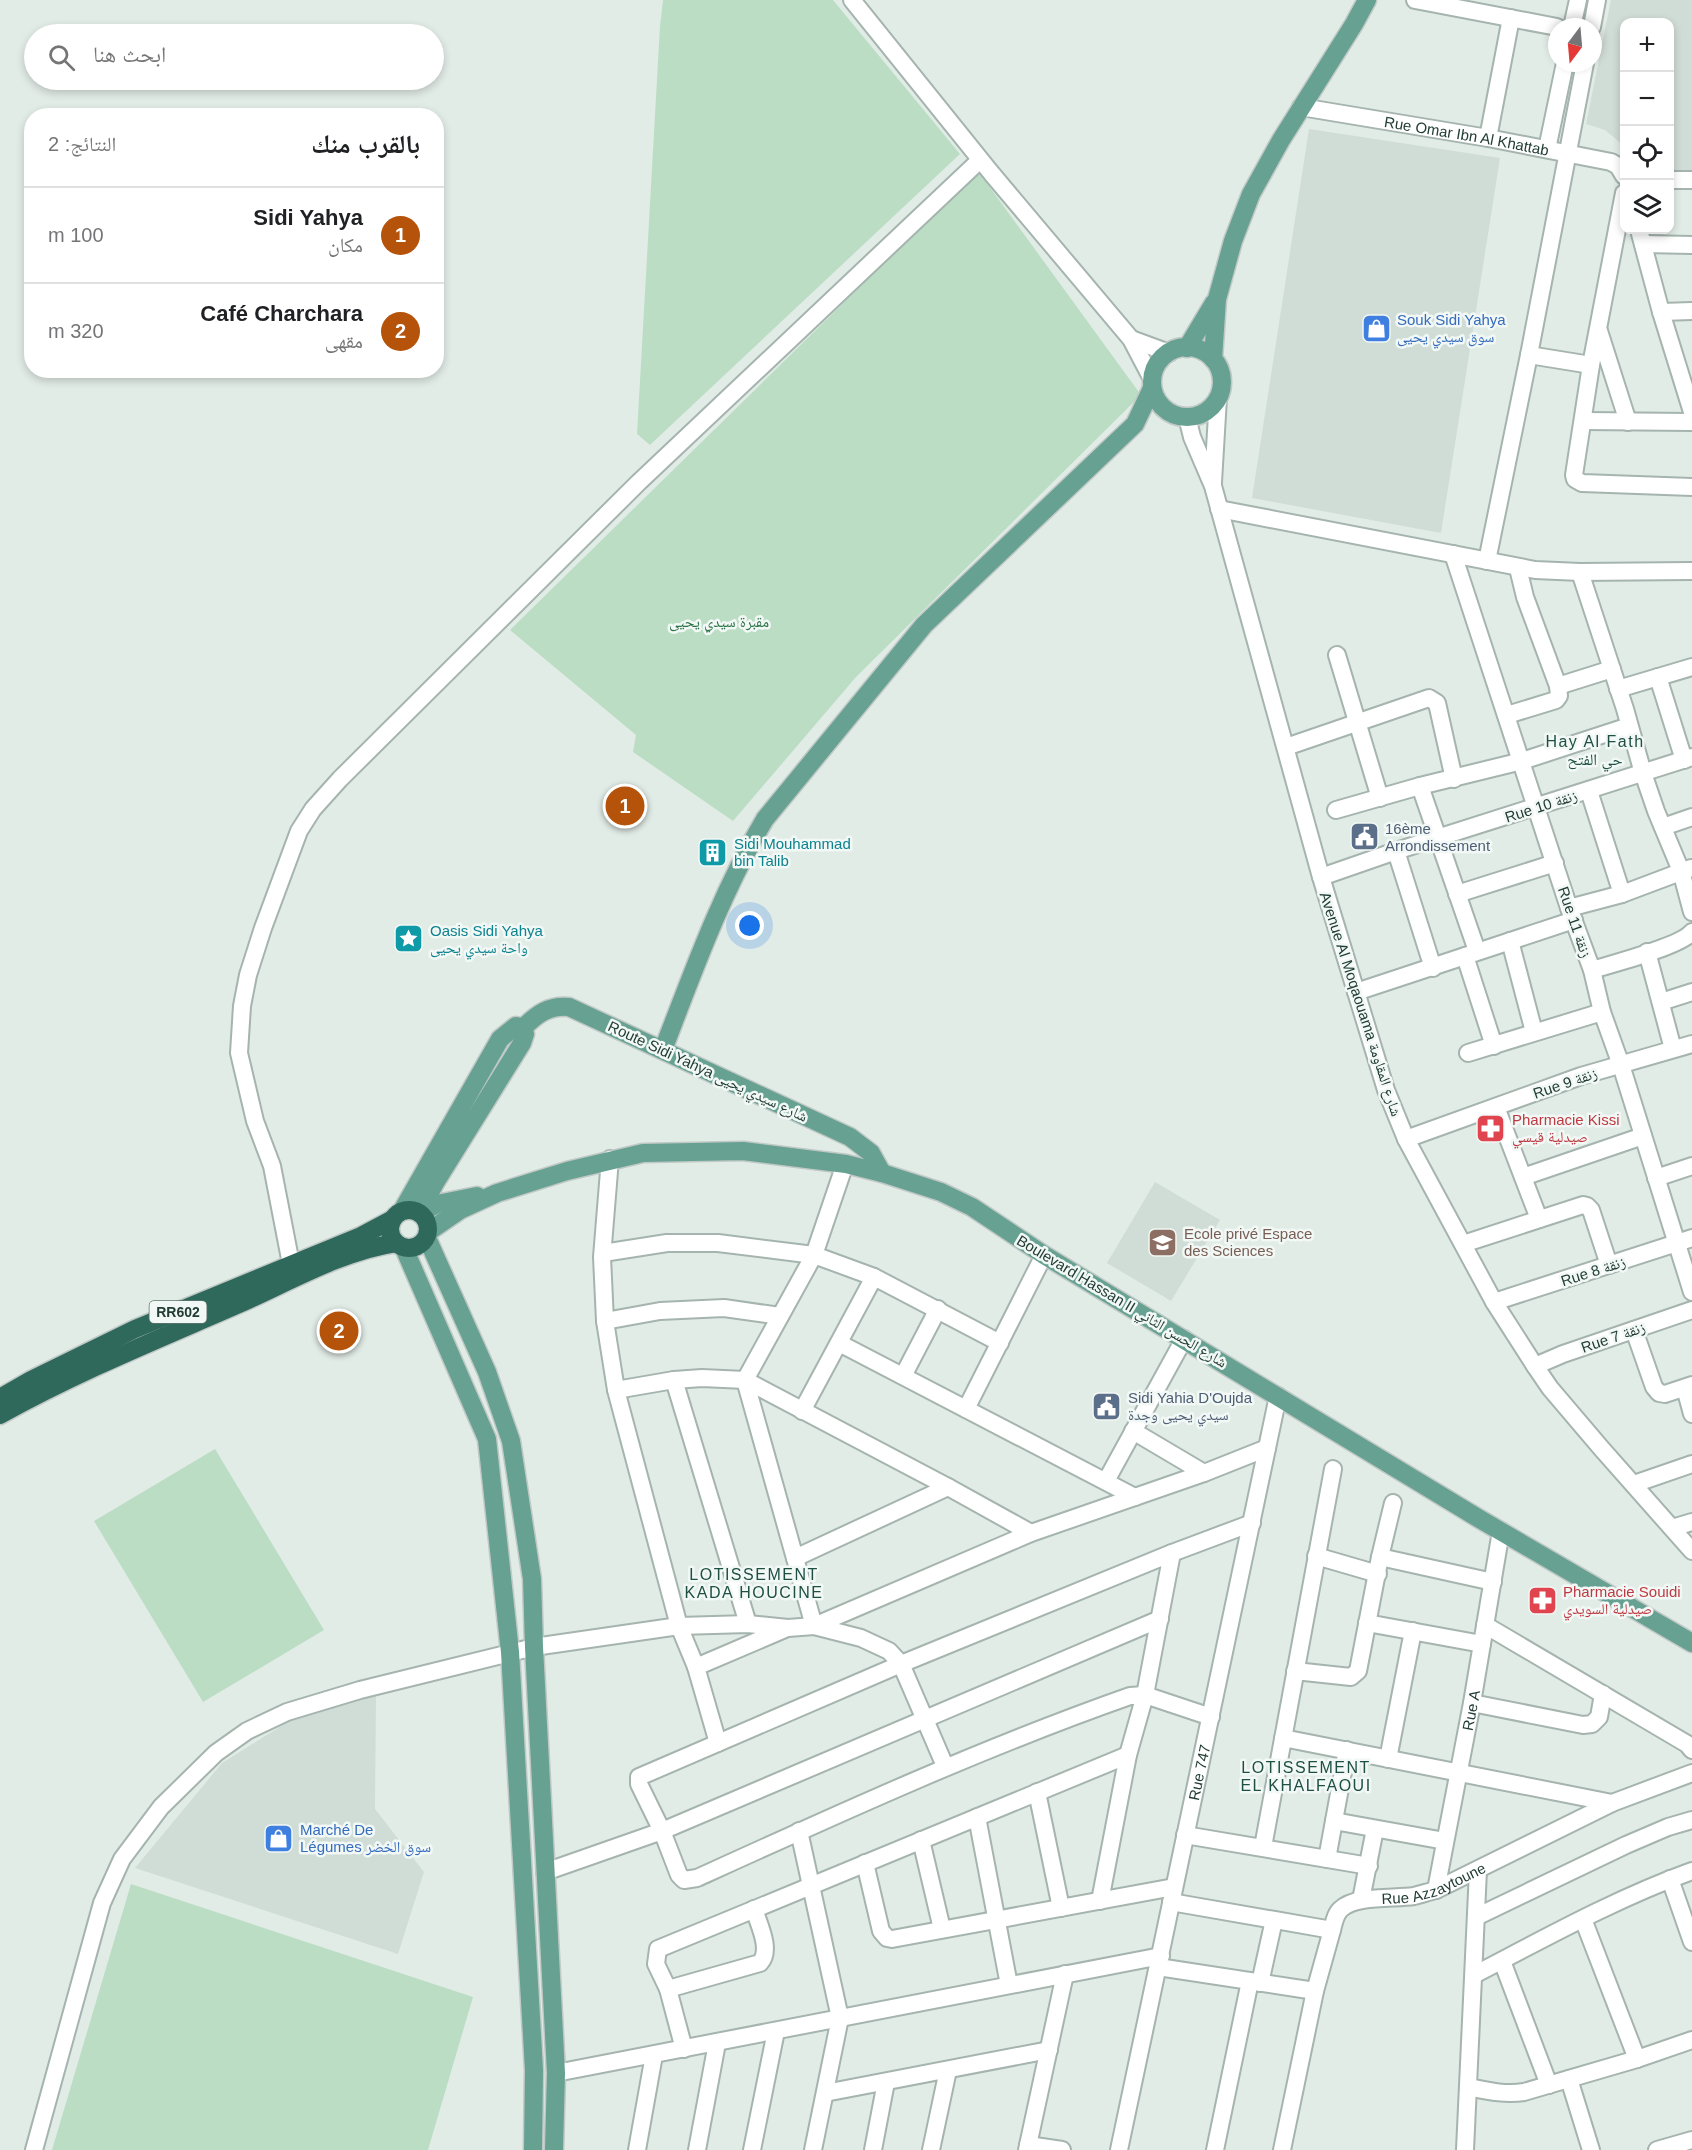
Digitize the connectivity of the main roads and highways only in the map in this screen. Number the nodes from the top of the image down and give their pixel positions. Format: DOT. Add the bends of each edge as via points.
graph roads {
  1 [pos="1367,0"];
  2 [pos="1217,299"];
  3 [pos="1187,348"];
  4 [pos="1213,360"];
  5 [pos="1152,383"];
  6 [pos="1181,416"];
  7 [pos="1135,424"];
  8 [pos="663,1050"];
  9 [pos="882,1173"];
  10 [pos="497,1193"];
  11 [pos="409,1214"];
  12 [pos="428,1235"];
  13 [pos="400,1246"];
  14 [pos="0,1398"];
  15 [pos="0,1414"];
  16 [pos="1692,1643"];
  17 [pos="533,2150"];
  18 [pos="554,2150"];
  1 -- 2 [label="main road" via="1251,194"];
  2 -- 3 [label="main road"];
  2 -- 4 [label="main road"];
  3 -- 4 [label="main road" via="1201,351"];
  3 -- 5 [label="main road" via="1169,353 1157,364"];
  4 -- 6 [label="main road" via="1221,380 1218,398 1207,411"];
  5 -- 6 [label="main road" via="1160,404"];
  5 -- 7 [label="main road"];
  6 -- 7 [label="main road"];
  7 -- 8 [label="main road" via="924,625 765,819 723,898"];
  8 -- 9 [label="main road, Route Sidi Yahya شارع سيدي يحيى" via="850,1137 871,1153"];
  8 -- 11 [label="main road, Route Sidi Yahya شارع سيدي يحيى" via="569,1007 538,1014 523,1028 522,1042 446,1151"];
  9 -- 10 [label="main road, Boulevard Hassan II شارع الحسن الثاني" via="743,1150 643,1153"];
  9 -- 16 [label="main road, Boulevard Hassan II شارع الحسن الثاني" via="941,1192 972,1207 1044,1255"];
  10 -- 11 [label="main road, Boulevard Hassan II شارع الحسن الثاني" via="456,1198"];
  10 -- 12 [label="main road, Boulevard Hassan II شارع الحسن الثاني" via="460,1210"];
  11 -- 12 [label="highway" via="427,1222"];
  11 -- 13 [label="highway" via="390,1232"];
  11 -- 14 [label="highway, RR602" via="77,1356"];
  12 -- 13 [label="highway, RR602" via="417,1247"];
  12 -- 18 [label="main road" via="487,1372 511,1441 532,1579 555,2073"];
  13 -- 15 [label="highway, RR602" via="353,1253 144,1344"];
  13 -- 17 [label="main road" via="486,1439 510,1653 534,2070"];
}
